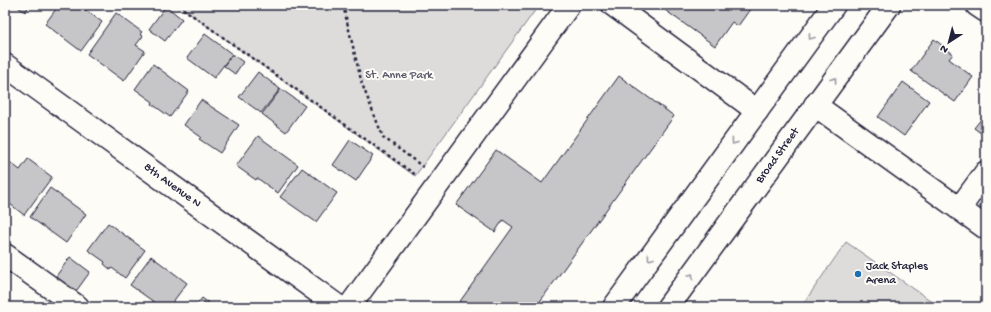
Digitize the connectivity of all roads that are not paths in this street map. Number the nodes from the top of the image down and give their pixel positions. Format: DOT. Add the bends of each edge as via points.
graph roads {
  1 [pos="569,5"];
  2 [pos="613,5"];
  3 [pos="834,5"];
  4 [pos="889,5"];
  5 [pos="977,5"];
  6 [pos="986,11"];
  7 [pos="5,65"];
  8 [pos="815,105"];
  9 [pos="757,111"];
  10 [pos="986,172"];
  11 [pos="959,209"];
  12 [pos="986,228"];
  13 [pos="5,255"];
  14 [pos="78,307"];
  15 [pos="339,307"];
  16 [pos="349,307"];
  17 [pos="614,307"];
  18 [pos="668,307"];
  1 -- 16 [label="main road"];
  2 -- 9 [label="main road"];
  3 -- 9 [label="main road, one-way"];
  8 -- 4 [label="main road, Broad Street, one-way"];
  5 -- 6 [label="main road"];
  7 -- 15 [label="main road, 8th Avenue N"];
  8 -- 11 [label="main road"];
  18 -- 8 [label="main road, Broad Street, one-way"];
  9 -- 17 [label="main road, one-way"];
  10 -- 11 [label="main road"];
  11 -- 12 [label="main road"];
  13 -- 14 [label="main road"];
}
